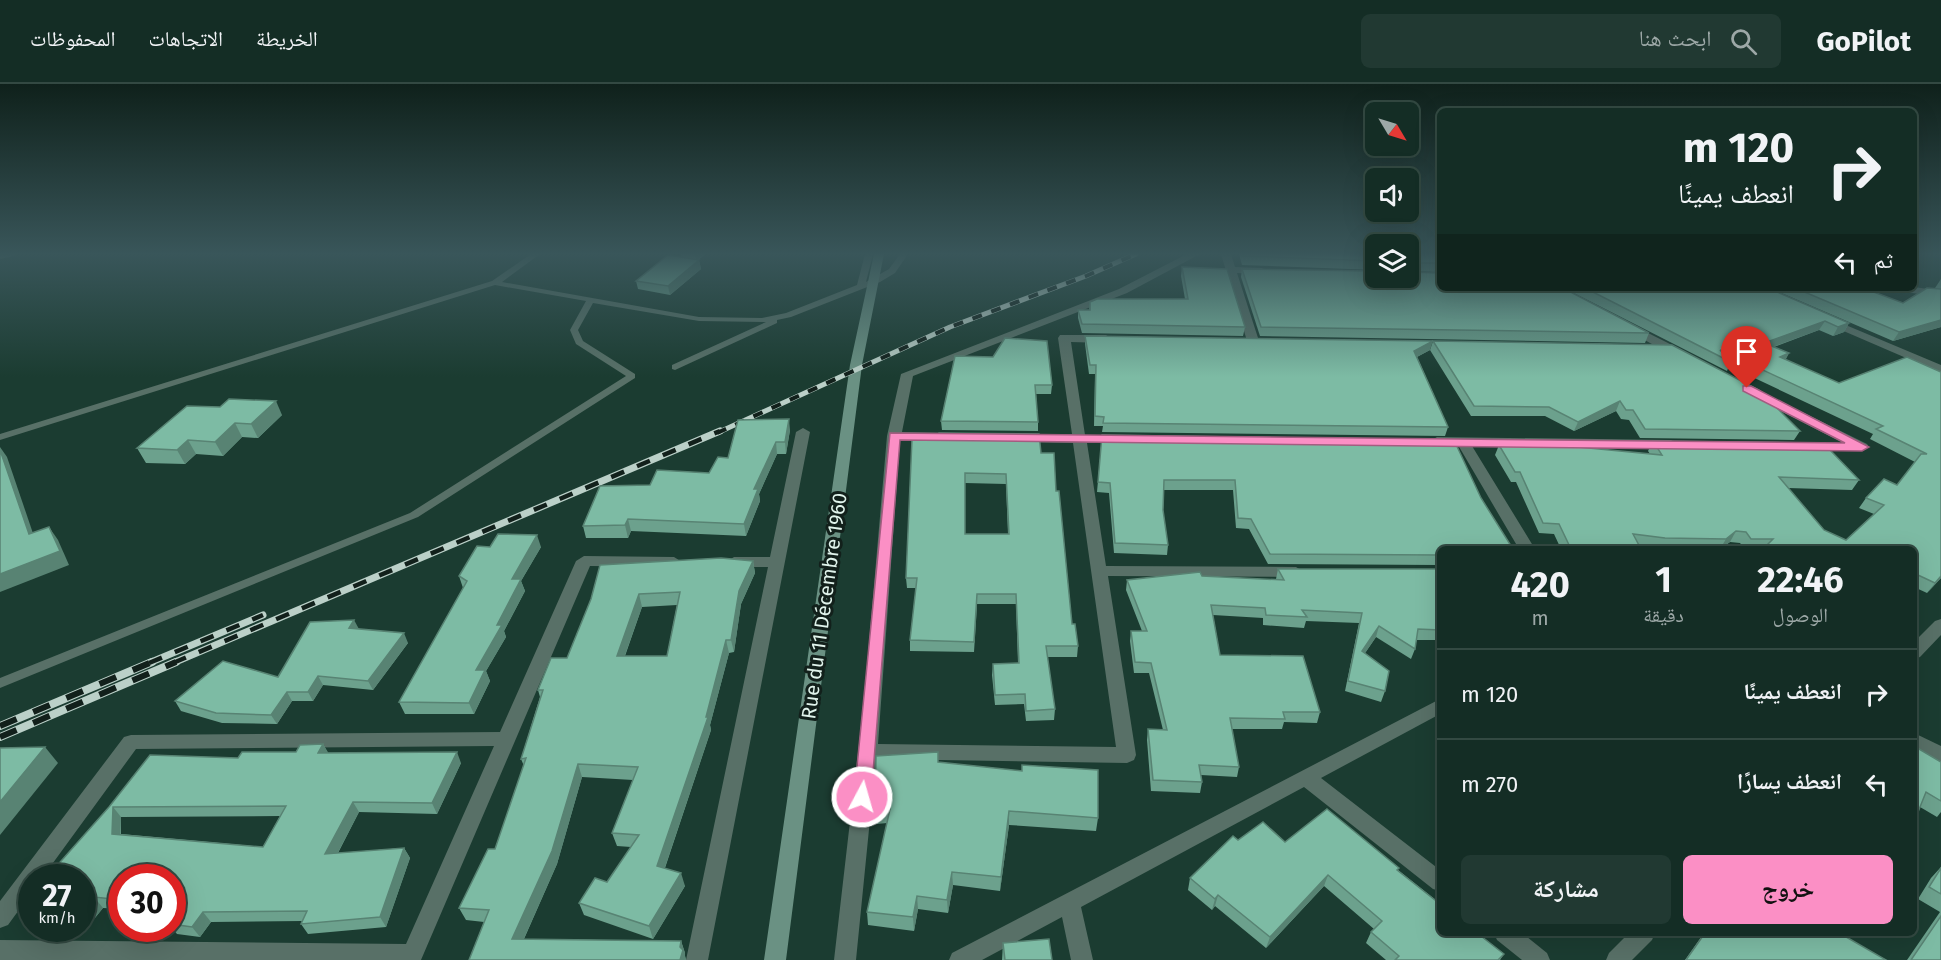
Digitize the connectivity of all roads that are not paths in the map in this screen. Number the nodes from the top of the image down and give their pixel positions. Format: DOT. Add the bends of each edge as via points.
graph roads {
  1 [pos="457,295"];
  2 [pos="558,295"];
  3 [pos="839,295"];
  4 [pos="871,295"];
  5 [pos="1113,295"];
  6 [pos="1239,295"];
  7 [pos="590,301"];
  8 [pos="788,315"];
  9 [pos="1820,317"];
  10 [pos="1621,324"];
  11 [pos="1123,339"];
  12 [pos="1253,341"];
  13 [pos="1634,348"];
  14 [pos="1670,349"];
  15 [pos="1690,359"];
  16 [pos="675,367"];
  17 [pos="1941,369"];
  18 [pos="1741,385"];
  19 [pos="803,432"];
  20 [pos="894,436"];
  21 [pos="0,437"];
  22 [pos="975,437"];
  23 [pos="1010,437"];
  24 [pos="1079,438"];
  25 [pos="1139,439"];
  26 [pos="1426,441"];
  27 [pos="1462,441"];
  28 [pos="1686,444"];
  29 [pos="1780,446"];
  30 [pos="1525,546"];
  31 [pos="687,562"];
  32 [pos="721,562"];
  33 [pos="778,562"];
  34 [pos="1100,571"];
  35 [pos="1311,572"];
  36 [pos="1941,625"];
  37 [pos="1917,650"];
  38 [pos="0,682"];
  39 [pos="1437,708"];
  40 [pos="507,739"];
  41 [pos="1917,742"];
  42 [pos="867,751"];
  43 [pos="1941,755"];
  44 [pos="1306,778"];
  45 [pos="1437,880"];
  46 [pos="1069,902"];
  47 [pos="0,918"];
  48 [pos="1509,936"];
  49 [pos="1641,936"];
  50 [pos="0,950"];
  51 [pos="411,957"];
  52 [pos="697,960"];
  53 [pos="775,960"];
  54 [pos="845,960"];
  55 [pos="960,960"];
  56 [pos="1082,960"];
  57 [pos="1539,960"];
  58 [pos="1617,960"];
  1 -- 21 [label="lane"];
  2 -- 7 [label="lane"];
  3 -- 8 [label="lane"];
  4 -- 53 [label="main road, Rue du 11 Décembre 1960" via="856,365"];
  5 -- 20 [label="street" via="907,374"];
  6 -- 12 [label="street"];
  7 -- 8 [label="lane" via="699,320"];
  7 -- 38 [label="lane" via="574,330 579,342 632,376 414,515"];
  8 -- 16 [label="lane"];
  9 -- 17 [label="street"];
  10 -- 14 [label="street"];
  11 -- 24 [label="street" via="1064,338"];
  13 -- 14 [label="street"];
  14 -- 15 [label="street"];
  18 -- 29 [label="street" via="1862,447"];
  19 -- 33 [label="street"];
  20 -- 22 [label="street"];
  20 -- 42 [label="street"];
  23 -- 24 [label="street"];
  24 -- 25 [label="street"];
  24 -- 34 [label="street"];
  26 -- 27 [label="street"];
  27 -- 28 [label="street"];
  27 -- 30 [label="street"];
  31 -- 40 [label="street" via="584,561"];
  32 -- 33 [label="street"];
  33 -- 52 [label="street"];
  34 -- 35 [label="street"];
  34 -- 42 [label="street" via="1127,755"];
  36 -- 37 [label="street"];
  39 -- 44 [label="street"];
  40 -- 47 [label="street" via="131,742"];
  40 -- 51 [label="street"];
  41 -- 43 [label="street"];
  42 -- 54 [label="street"];
  44 -- 45 [label="street"];
  44 -- 46 [label="street"];
  46 -- 55 [label="street"];
  46 -- 56 [label="street"];
  48 -- 57 [label="street"];
  49 -- 58 [label="street"];
  50 -- 51 [label="street"];
}
